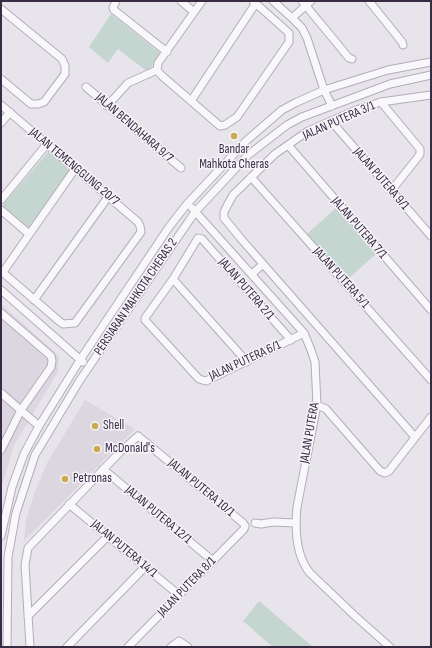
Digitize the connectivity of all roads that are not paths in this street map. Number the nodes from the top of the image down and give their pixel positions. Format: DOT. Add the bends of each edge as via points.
graph roads {
  1 [pos="181,1"];
  2 [pos="202,1"];
  3 [pos="273,1"];
  4 [pos="369,1"];
  5 [pos="114,2"];
  6 [pos="255,2"];
  7 [pos="307,3"];
  8 [pos="1,9"];
  9 [pos="194,12"];
  10 [pos="291,17"];
  11 [pos="403,45"];
  12 [pos="167,52"];
  13 [pos="352,59"];
  14 [pos="431,62"];
  15 [pos="158,70"];
  16 [pos="431,75"];
  17 [pos="1,80"];
  18 [pos="86,87"];
  19 [pos="324,90"];
  20 [pos="431,95"];
  21 [pos="191,101"];
  22 [pos="381,102"];
  23 [pos="1,105"];
  24 [pos="108,106"];
  25 [pos="332,106"];
  26 [pos="10,112"];
  27 [pos="331,122"];
  28 [pos="1,123"];
  29 [pos="47,144"];
  30 [pos="288,145"];
  31 [pos="181,168"];
  32 [pos="75,169"];
  33 [pos="251,177"];
  34 [pos="391,191"];
  35 [pos="108,197"];
  36 [pos="1,200"];
  37 [pos="188,204"];
  38 [pos="1,210"];
  39 [pos="195,212"];
  40 [pos="29,234"];
  41 [pos="431,236"];
  42 [pos="202,239"];
  43 [pos="263,264"];
  44 [pos="2,271"];
  45 [pos="252,274"];
  46 [pos="173,279"];
  47 [pos="1,290"];
  48 [pos="34,300"];
  49 [pos="431,310"];
  50 [pos="1,313"];
  51 [pos="304,333"];
  52 [pos="291,340"];
  53 [pos="80,360"];
  54 [pos="247,362"];
  55 [pos="88,367"];
  56 [pos="431,380"];
  57 [pos="1,393"];
  58 [pos="317,405"];
  59 [pos="21,410"];
  60 [pos="431,417"];
  61 [pos="39,426"];
  62 [pos="415,437"];
  63 [pos="1,450"];
  64 [pos="103,469"];
  65 [pos="69,504"];
  66 [pos="295,523"];
  67 [pos="245,526"];
  68 [pos="1,536"];
  69 [pos="108,536"];
  70 [pos="213,561"];
  71 [pos="145,567"];
  72 [pos="179,595"];
  73 [pos="28,616"];
  74 [pos="7,647"];
  75 [pos="30,647"];
  76 [pos="67,647"];
  77 [pos="128,647"];
  78 [pos="171,647"];
  79 [pos="188,647"];
  80 [pos="390,647"];
  1 -- 9 [label="street"];
  2 -- 9 [label="street"];
  3 -- 10 [label="street"];
  4 -- 11 [label="street"];
  5 -- 12 [label="street" via="114,10"];
  6 -- 21 [label="street"];
  6 -- 21 [label="street" via="289,33 289,42 237,117 225,126 220,126"];
  7 -- 10 [label="street"];
  7 -- 13 [label="street"];
  8 -- 17 [label="street" via="62,59 65,74 44,102 38,104 31,104"];
  9 -- 12 [label="street"];
  10 -- 19 [label="street" via="302,28 307,38"];
  12 -- 15 [label="street" via="158,64"];
  14 -- 19 [label="street, PERSIARAN MAHKOTA CHERAS 2" via="388,70"];
  15 -- 21 [label="street"];
  15 -- 24 [label="street" via="128,83"];
  16 -- 25 [label="street, PERSIARAN MAHKOTA CHERAS 2" via="390,84"];
  18 -- 24 [label="street, JALAN BENDAHARA 9/7"];
  19 -- 25 [label="street"];
  19 -- 37 [label="street, PERSIARAN MAHKOTA CHERAS 2" via="282,110 246,140"];
  20 -- 22 [label="street, JALAN PUTERA 3/1"];
  22 -- 27 [label="street, JALAN PUTERA 3/1"];
  22 -- 34 [label="street" via="420,149 418,157"];
  23 -- 26 [label="street, JALAN TEMENGGUNG 20/7"];
  24 -- 31 [label="street, JALAN BENDAHARA 9/7"];
  25 -- 39 [label="street, PERSIARAN MAHKOTA CHERAS 2" via="302,116 248,155"];
  26 -- 28 [label="street"];
  26 -- 29 [label="street, JALAN TEMENGGUNG 20/7"];
  27 -- 30 [label="street, JALAN PUTERA 3/1" via="308,131"];
  27 -- 34 [label="street, JALAN PUTERA 9/1"];
  29 -- 32 [label="street, JALAN TEMENGGUNG 20/7"];
  29 -- 36 [label="street"];
  30 -- 33 [label="street, JALAN PUTERA 3/1"];
  30 -- 49 [label="street, JALAN PUTERA 7/1"];
  32 -- 35 [label="street, JALAN TEMENGGUNG 20/7"];
  32 -- 40 [label="street"];
  33 -- 43 [label="street, JALAN PUTERA 3/1" via="233,195 224,212 224,218"];
  33 -- 56 [label="street, JALAN PUTERA 5/1"];
  34 -- 41 [label="street, JALAN PUTERA 9/1"];
  35 -- 48 [label="street"];
  35 -- 48 [label="street, JALAN TEMENGGUNG 20/7" via="138,222 140,232 74,324 63,324"];
  37 -- 39 [label="street, JALAN PUTERA"];
  37 -- 53 [label="street, PERSIARAN MAHKOTA CHERAS 2" via="169,227"];
  38 -- 40 [label="street"];
  39 -- 45 [label="street, JALAN PUTERA"];
  39 -- 55 [label="street, PERSIARAN MAHKOTA CHERAS 2"];
  40 -- 44 [label="street"];
  42 -- 46 [label="street, JALAN PUTERA 6/1" via="198,238"];
  42 -- 52 [label="street, JALAN PUTERA 2/1"];
  43 -- 45 [label="street"];
  43 -- 62 [label="street, JALAN PUTERA 3/1"];
  44 -- 48 [label="street"];
  45 -- 51 [label="street, JALAN PUTERA"];
  46 -- 54 [label="street"];
  46 -- 54 [label="street, JALAN PUTERA 6/1" via="145,320 199,379 209,380"];
  47 -- 53 [label="street"];
  50 -- 59 [label="street" via="51,356 51,367"];
  51 -- 52 [label="street, JALAN PUTERA 6/1"];
  51 -- 58 [label="street, JALAN PUTERA" via="315,362"];
  52 -- 54 [label="street, JALAN PUTERA 6/1"];
  53 -- 55 [label="street"];
  53 -- 61 [label="street, PERSIARAN MAHKOTA CHERAS 2"];
  55 -- 74 [label="street, PERSIARAN MAHKOTA CHERAS 2" via="35,455 17,508 8,558"];
  57 -- 59 [label="street"];
  58 -- 62 [label="street" via="326,409 380,471 385,473"];
  58 -- 66 [label="street, JALAN PUTERA"];
  59 -- 61 [label="street"];
  59 -- 63 [label="street"];
  60 -- 62 [label="street"];
  61 -- 68 [label="street, PERSIARAN MAHKOTA CHERAS 2" via="24,454 12,487"];
  64 -- 65 [label="street"];
  64 -- 67 [label="street, JALAN PUTERA 10/1" via="138,436"];
  64 -- 70 [label="street, JALAN PUTERA 12/1"];
  65 -- 69 [label="street, JALAN PUTERA 14/1"];
  65 -- 73 [label="street" via="28,548 25,565"];
  66 -- 67 [label="street" via="255,523"];
  66 -- 80 [label="street, JALAN PUTERA" via="307,569 340,603"];
  67 -- 70 [label="street, JALAN PUTERA 8/1"];
  69 -- 71 [label="street, JALAN PUTERA 14/1"];
  69 -- 73 [label="street"];
  70 -- 72 [label="street, JALAN PUTERA 8/1"];
  71 -- 72 [label="street, JALAN PUTERA 14/1"];
  71 -- 76 [label="street"];
  72 -- 77 [label="street, JALAN PUTERA 8/1"];
  73 -- 75 [label="street"];
  78 -- 79 [label="street" via="179,641"];
}
